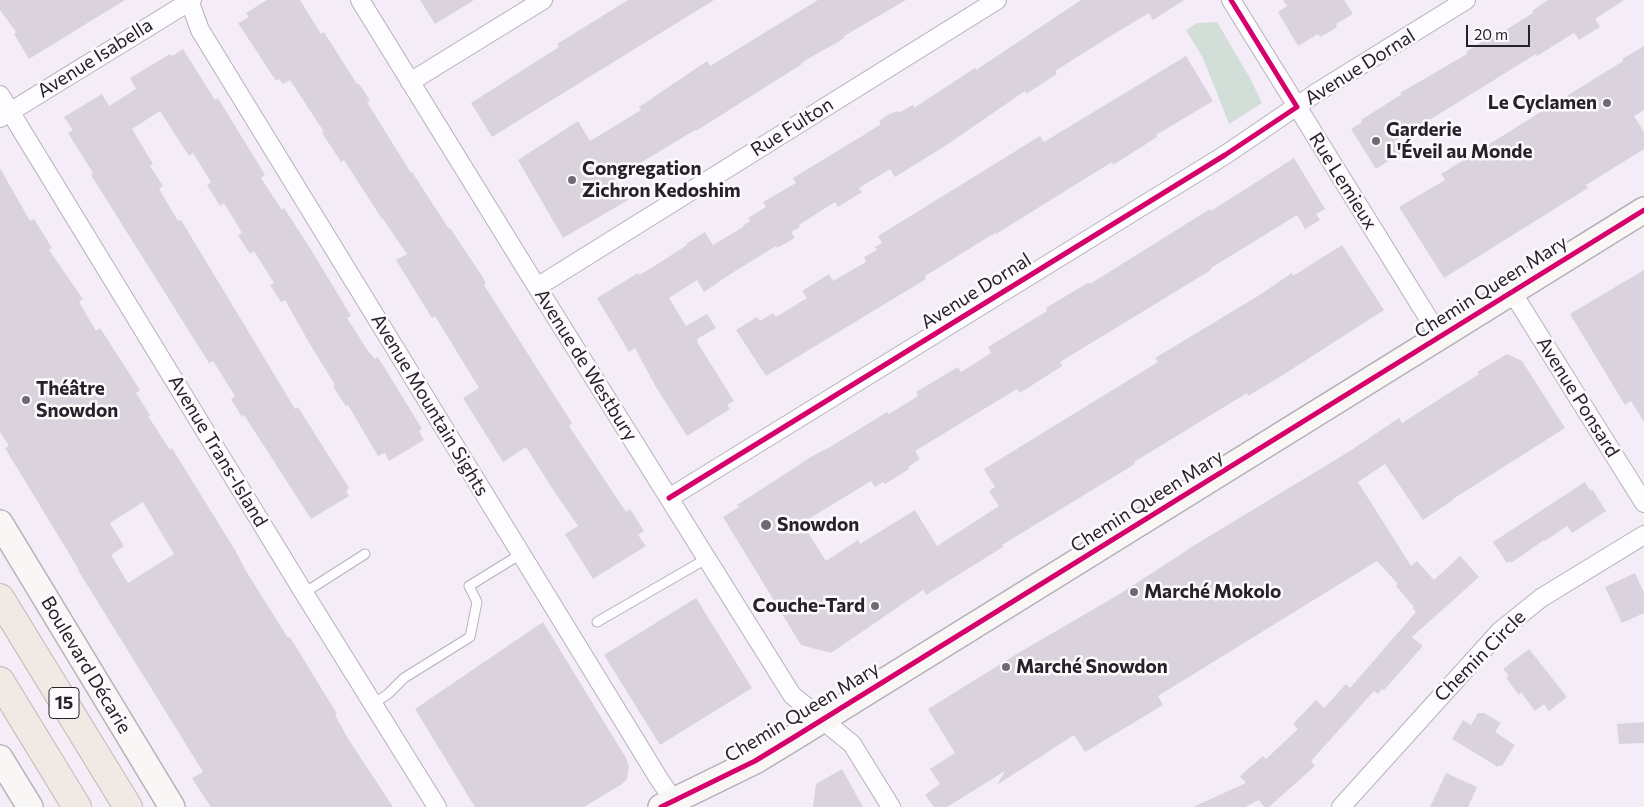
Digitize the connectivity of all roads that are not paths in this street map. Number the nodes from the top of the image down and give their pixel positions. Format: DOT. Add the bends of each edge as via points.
graph roads {
  1 [pos="190,0"];
  2 [pos="360,0"];
  3 [pos="543,0"];
  4 [pos="997,0"];
  5 [pos="1231,0"];
  6 [pos="1466,0"];
  7 [pos="410,82"];
  8 [pos="0,95"];
  9 [pos="1297,106"];
  10 [pos="5,114"];
  11 [pos="1644,210"];
  12 [pos="537,287"];
  13 [pos="1512,292"];
  14 [pos="1440,337"];
  15 [pos="669,498"];
  16 [pos="1644,503"];
  17 [pos="0,523"];
  18 [pos="1644,536"];
  19 [pos="365,554"];
  20 [pos="521,554"];
  21 [pos="706,558"];
  22 [pos="304,593"];
  23 [pos="0,598"];
  24 [pos="597,622"];
  25 [pos="0,681"];
  26 [pos="374,704"];
  27 [pos="822,720"];
  28 [pos="0,758"];
  29 [pos="755,760"];
  30 [pos="671,805"];
  31 [pos="30,807"];
  32 [pos="77,807"];
  33 [pos="128,807"];
  34 [pos="172,807"];
  35 [pos="438,807"];
  36 [pos="699,807"];
  37 [pos="891,807"];
  38 [pos="1342,807"];
  1 -- 10 [label="street, Avenue Isabella"];
  1 -- 20 [label="street, Avenue Mountain Sights" via="200,30"];
  2 -- 7 [label="street, Avenue de Westbury"];
  3 -- 7 [label="street"];
  4 -- 12 [label="street, Rue Fulton"];
  5 -- 9 [label="street, Rue Lemieux"];
  6 -- 9 [label="street, Avenue Dornal"];
  7 -- 12 [label="street, Avenue de Westbury"];
  8 -- 10 [label="street, Avenue Trans-Island"];
  9 -- 14 [label="street, Rue Lemieux"];
  9 -- 15 [label="street, Avenue Dornal" via="1225,155"];
  10 -- 22 [label="street, Avenue Trans-Island"];
  11 -- 13 [label="street, Chemin Queen Mary"];
  12 -- 15 [label="street, Avenue de Westbury"];
  13 -- 14 [label="street, Chemin Queen Mary"];
  13 -- 16 [label="street, Avenue Ponsard"];
  14 -- 27 [label="street, Chemin Queen Mary"];
  15 -- 21 [label="street, Avenue de Westbury"];
  17 -- 34 [label="street, Boulevard Décarie"];
  18 -- 38 [label="street, Chemin Circle" via="1542,598 1500,631"];
  19 -- 22 [label="lane"];
  20 -- 26 [label="lane" via="469,586 477,602 470,637 404,678"];
  20 -- 30 [label="street, Avenue Mountain Sights" via="659,779"];
  21 -- 24 [label="lane"];
  21 -- 27 [label="street, Avenue de Westbury" via="792,695"];
  22 -- 26 [label="street, Avenue Trans-Island"];
  23 -- 33 [label="highway, 15"];
  25 -- 32 [label="highway, 15"];
  26 -- 35 [label="street, Avenue Trans-Island"];
  27 -- 29 [label="street, Chemin Queen Mary"];
  27 -- 37 [label="street" via="857,750"];
  28 -- 31 [label="street"];
  29 -- 30 [label="street, Chemin Queen Mary"];
  29 -- 36 [label="street, Chemin Queen Mary"];
}
